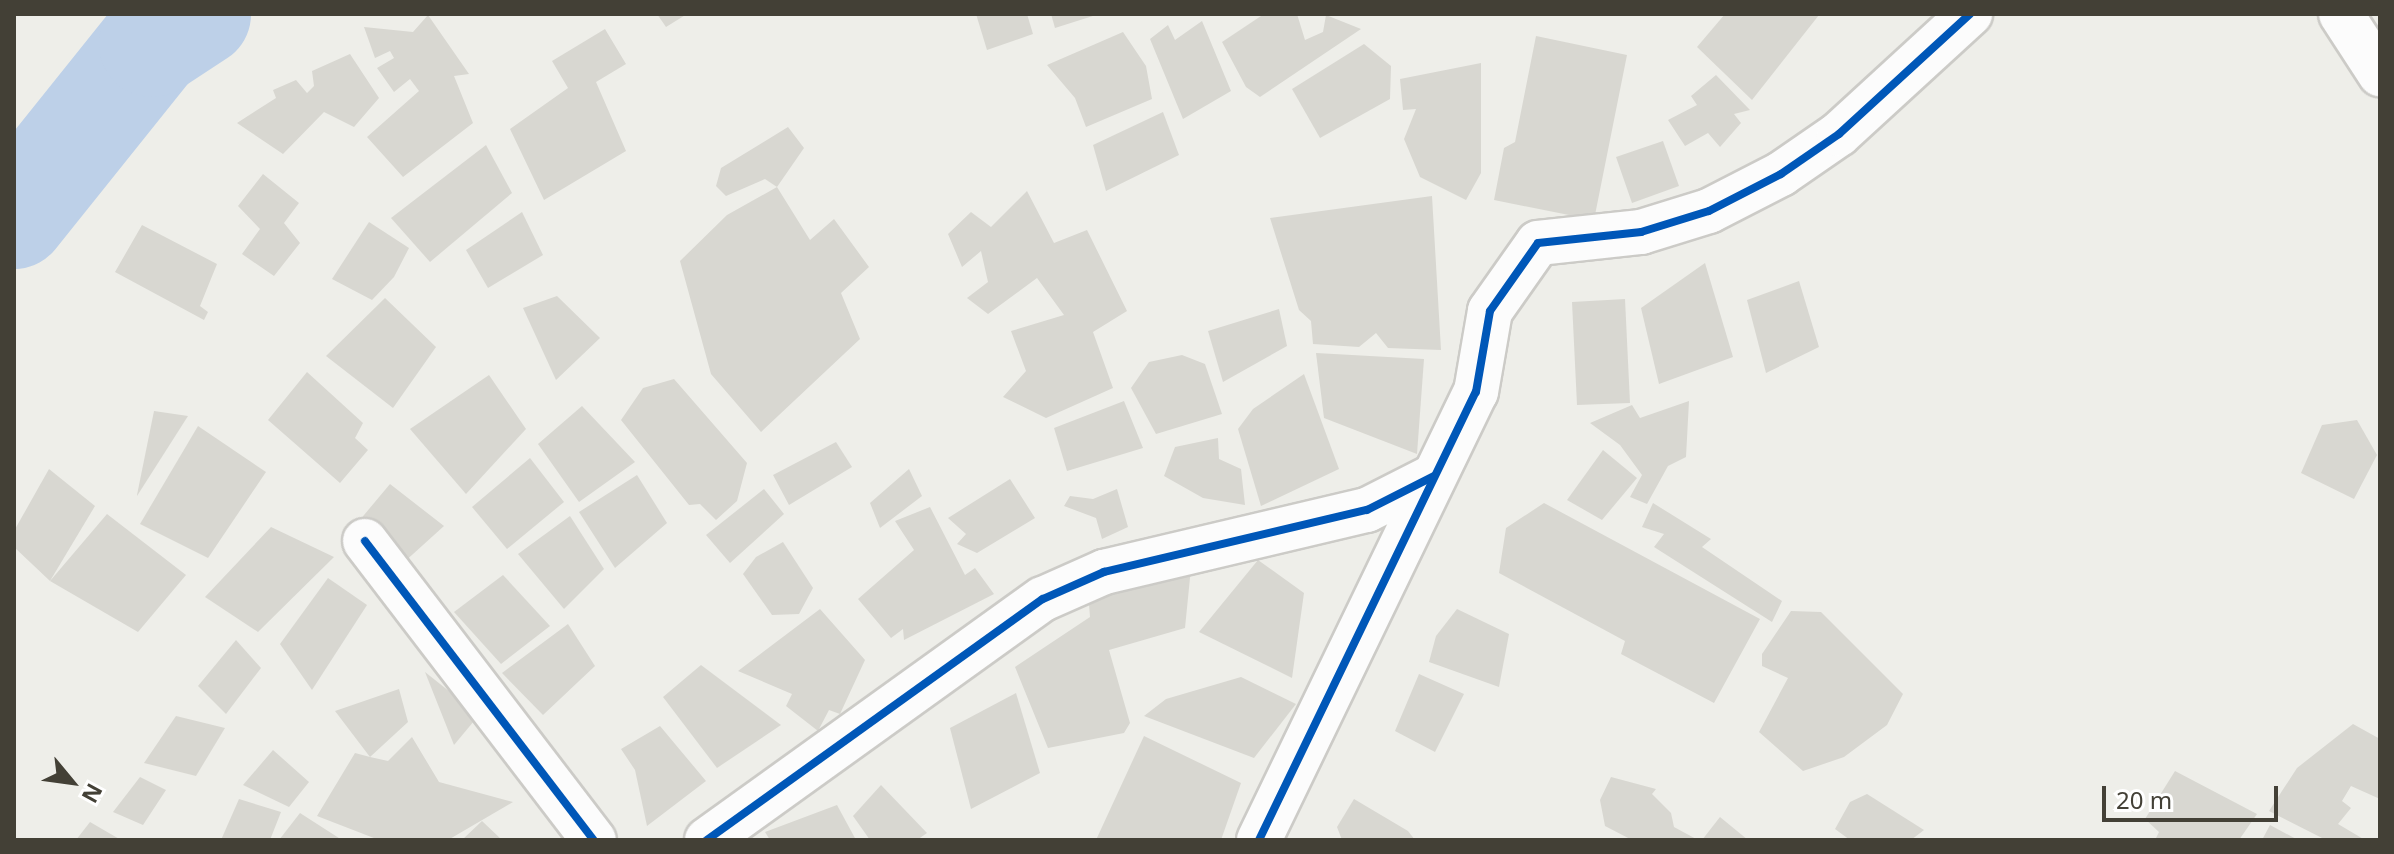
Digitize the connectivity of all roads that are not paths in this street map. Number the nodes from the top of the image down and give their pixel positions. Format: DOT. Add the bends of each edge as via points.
graph roads {
  1 [pos="1970,14"];
  2 [pos="2341,14"];
  3 [pos="2380,74"];
  4 [pos="1434,476"];
  5 [pos="365,541"];
  6 [pos="594,840"];
  7 [pos="707,840"];
  8 [pos="1259,840"];
  1 -- 4 [label="street" via="1839,134 1781,174 1709,211 1641,232 1538,243 1490,311 1476,392"];
  2 -- 3 [label="street"];
  4 -- 7 [label="street" via="1367,510 1104,572 1043,599"];
  4 -- 8 [label="street"];
  5 -- 6 [label="street"];
}
